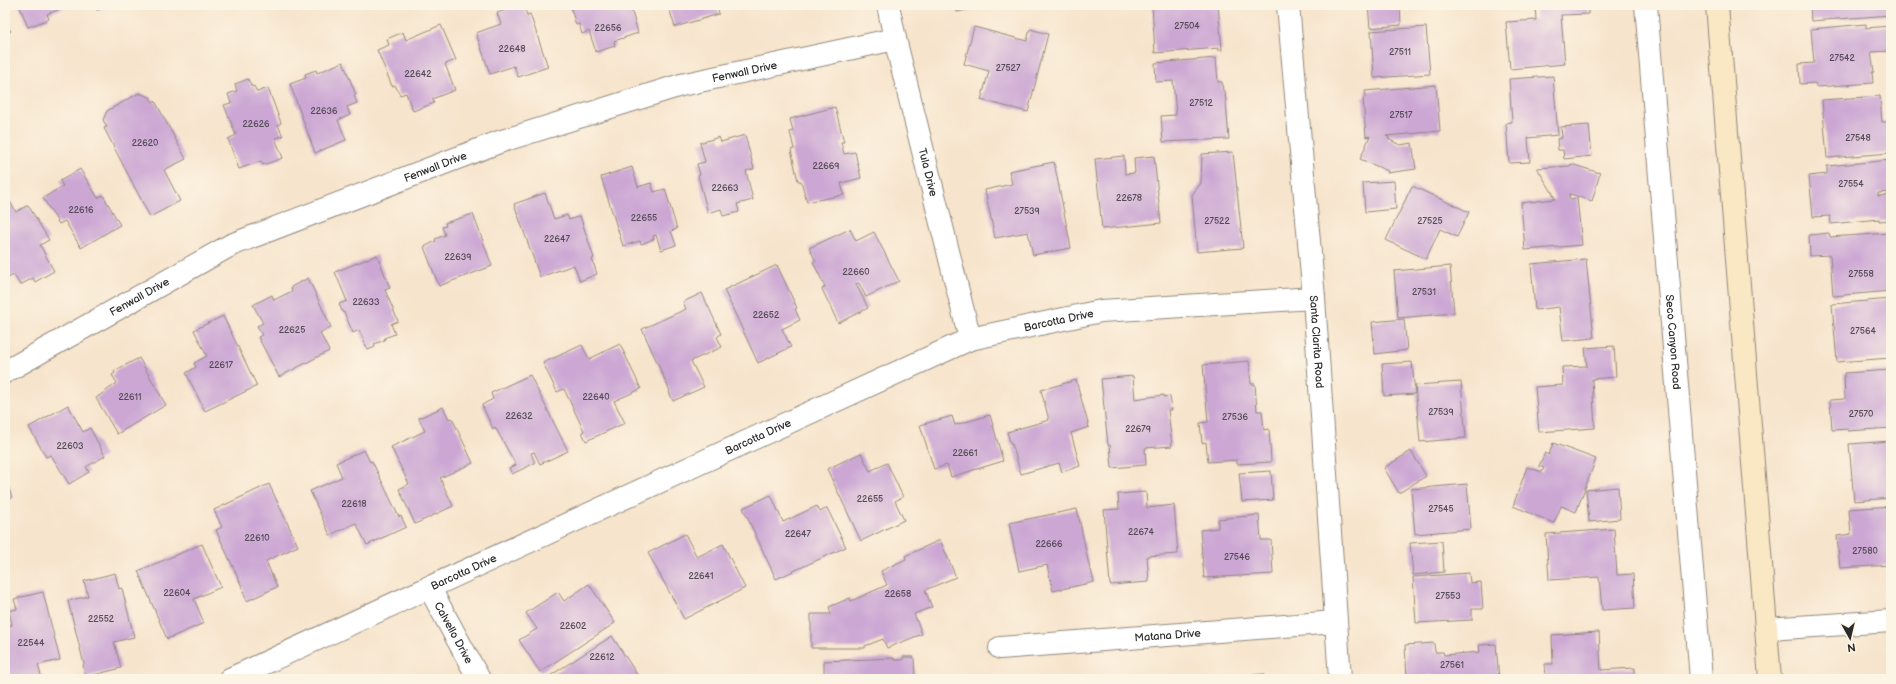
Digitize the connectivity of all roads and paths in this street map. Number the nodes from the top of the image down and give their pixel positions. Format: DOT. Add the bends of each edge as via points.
graph roads {
  1 [pos="888,5"];
  2 [pos="1288,5"];
  3 [pos="1646,5"];
  4 [pos="1717,5"];
  5 [pos="895,39"];
  6 [pos="1314,298"];
  7 [pos="970,339"];
  8 [pos="5,372"];
  9 [pos="429,587"];
  10 [pos="1891,621"];
  11 [pos="1335,622"];
  12 [pos="1766,628"];
  13 [pos="1000,648"];
  14 [pos="230,679"];
  15 [pos="479,679"];
  16 [pos="1340,679"];
  17 [pos="1701,679"];
  18 [pos="1770,679"];
  1 -- 5 [label="street, Tula Drive"];
  2 -- 6 [label="street, Santa Clarita Road"];
  3 -- 17 [label="street, Seco Canyon Road"];
  4 -- 12 [label="main road"];
  5 -- 7 [label="street, Tula Drive"];
  5 -- 8 [label="street, Fenwall Drive" via="681,85 492,145 231,245"];
  6 -- 7 [label="street, Barcotta Drive" via="1101,312"];
  6 -- 11 [label="street, Santa Clarita Road"];
  7 -- 9 [label="street, Barcotta Drive"];
  9 -- 14 [label="street, Barcotta Drive"];
  9 -- 15 [label="street, Calvello Drive"];
  10 -- 12 [label="street"];
  11 -- 13 [label="street, Matana Drive"];
  11 -- 16 [label="street, Santa Clarita Road"];
  12 -- 18 [label="main road"];
}
